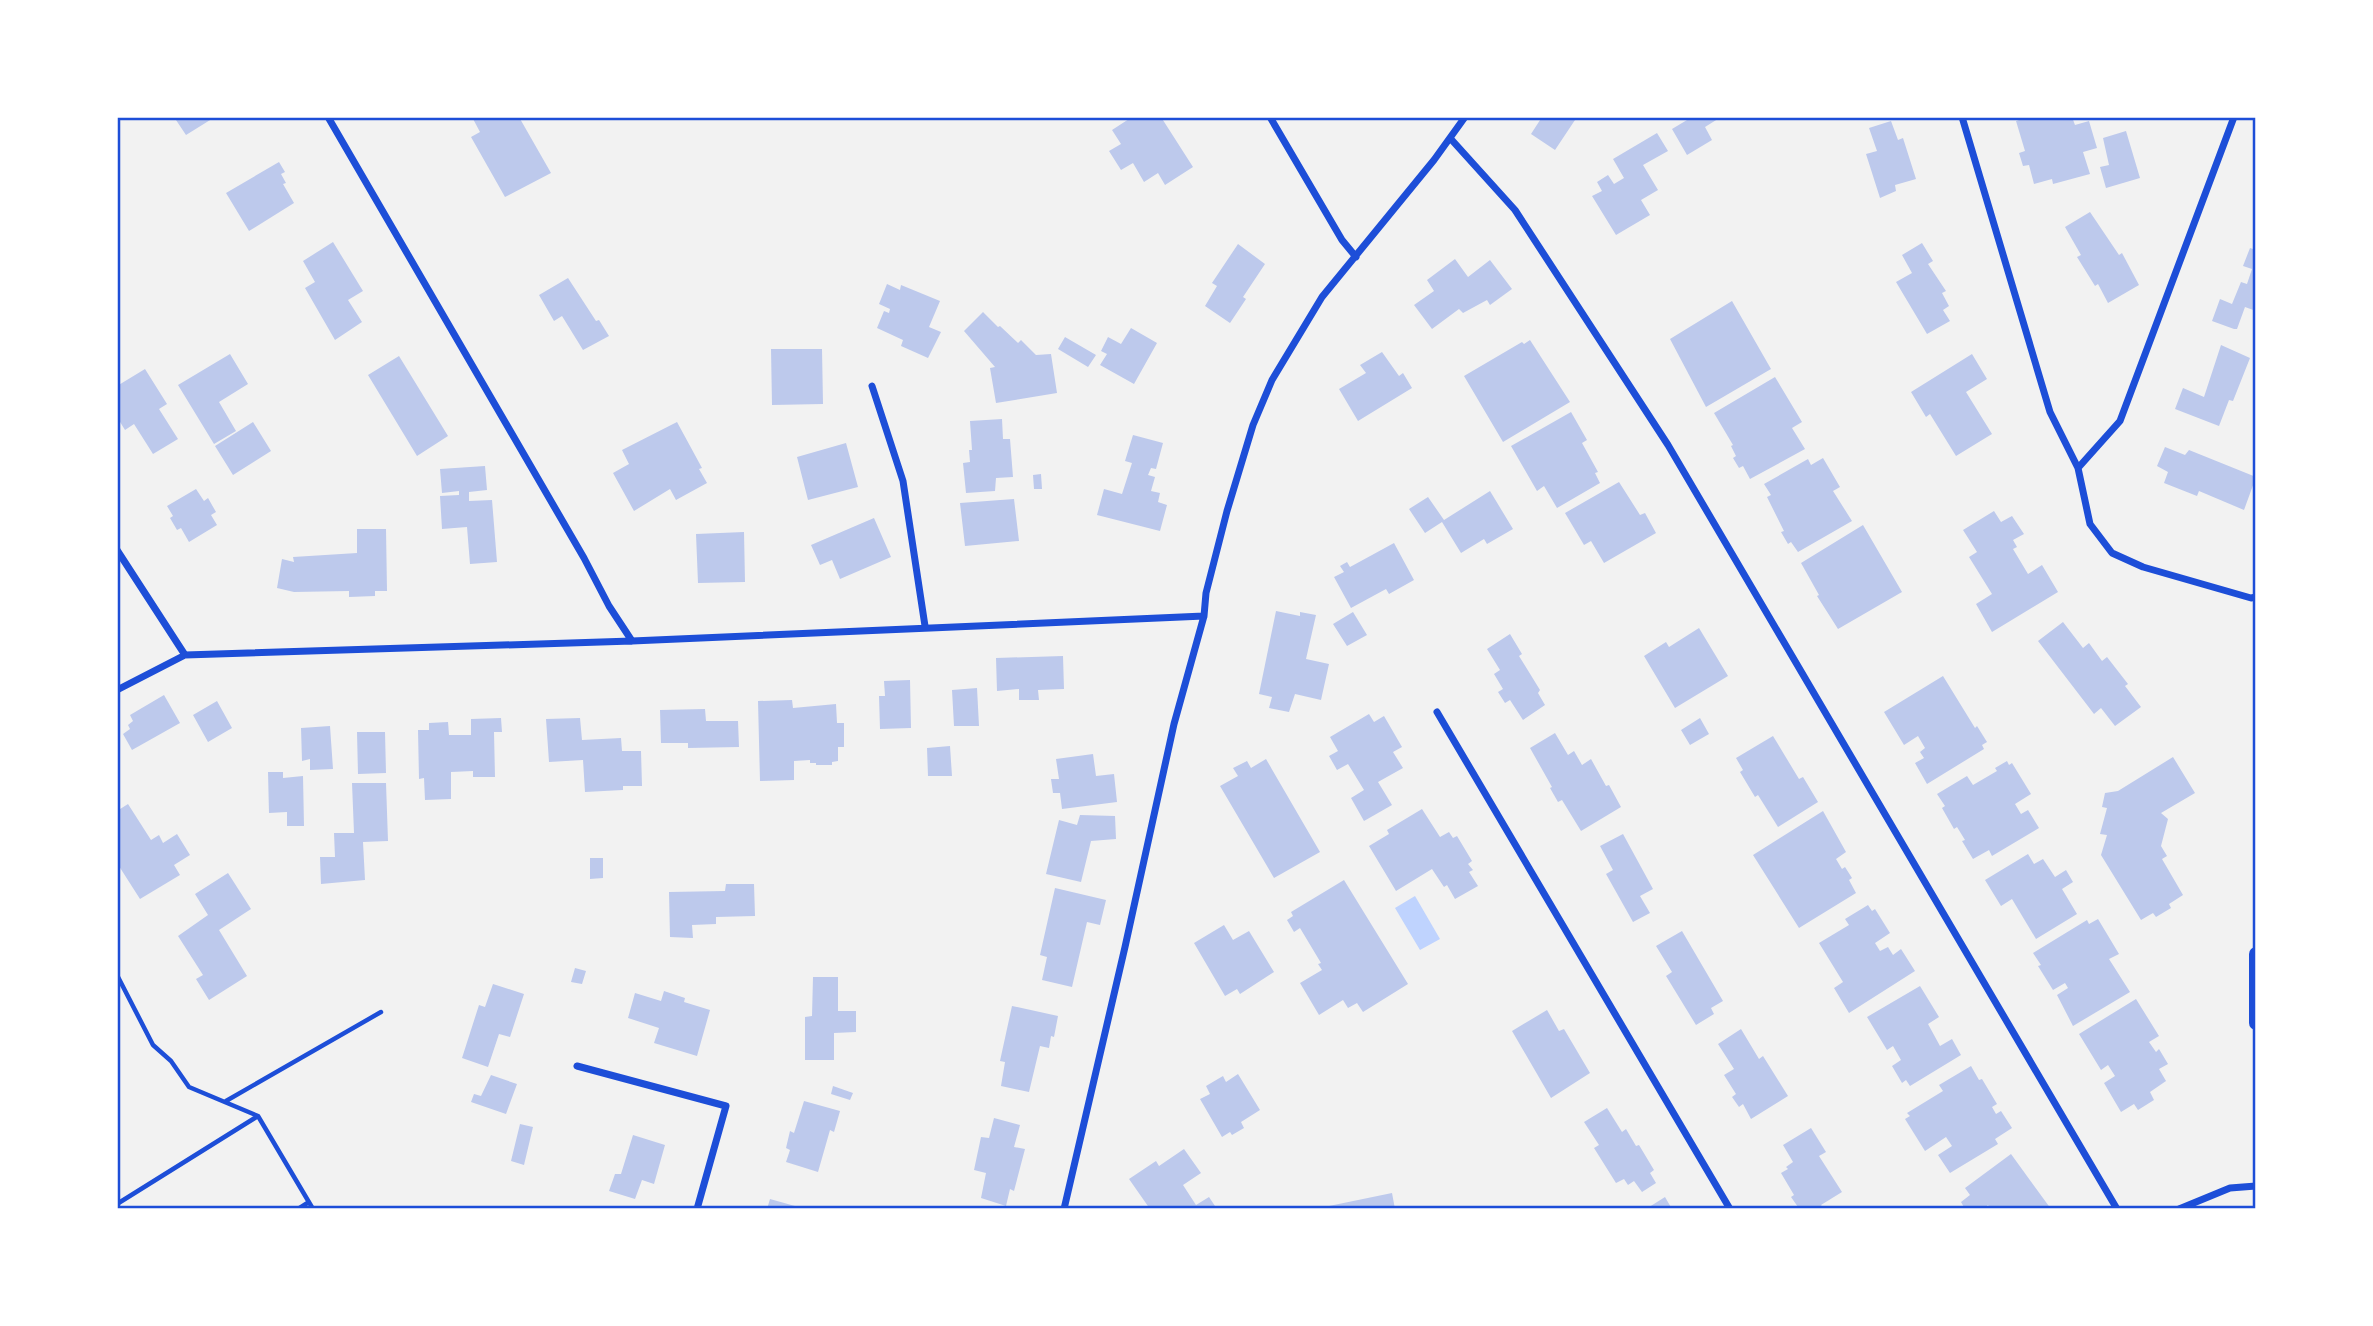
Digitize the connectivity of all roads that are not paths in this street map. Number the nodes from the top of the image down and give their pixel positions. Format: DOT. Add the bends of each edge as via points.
graph roads {
  1 [pos="328,117"];
  2 [pos="1270,117"];
  3 [pos="1465,117"];
  4 [pos="1962,117"];
  5 [pos="2234,117"];
  6 [pos="1450,138"];
  7 [pos="1356,257"];
  8 [pos="872,386"];
  9 [pos="2078,468"];
  10 [pos="117,550"];
  11 [pos="2256,597"];
  12 [pos="1204,615"];
  13 [pos="925,626"];
  14 [pos="632,641"];
  15 [pos="185,655"];
  16 [pos="117,690"];
  17 [pos="1437,712"];
  18 [pos="2256,954"];
  19 [pos="2256,1023"];
  20 [pos="576,1066"];
  21 [pos="2256,1186"];
  22 [pos="697,1209"];
  23 [pos="1064,1209"];
  24 [pos="1730,1209"];
  25 [pos="2117,1209"];
  26 [pos="2179,1209"];
  1 -- 14 [label="street"];
  2 -- 7 [label="street"];
  3 -- 6 [label="street"];
  4 -- 9 [label="street" via="2050,412"];
  5 -- 9 [label="street" via="2120,421"];
  6 -- 7 [label="street"];
  6 -- 25 [label="street" via="1515,210 1668,445"];
  7 -- 12 [label="street" via="1322,297 1263,400 1227,511"];
  8 -- 13 [label="street" via="903,481"];
  9 -- 11 [label="street" via="2090,524 2112,553 2143,568"];
  10 -- 15 [label="street"];
  12 -- 13 [label="street"];
  12 -- 23 [label="street" via="1174,724"];
  13 -- 14 [label="street"];
  14 -- 15 [label="street"];
  15 -- 16 [label="street"];
  17 -- 24 [label="street"];
  18 -- 19 [label="main road"];
  20 -- 22 [label="street" via="726,1106"];
  21 -- 26 [label="street" via="2230,1188"];
}
